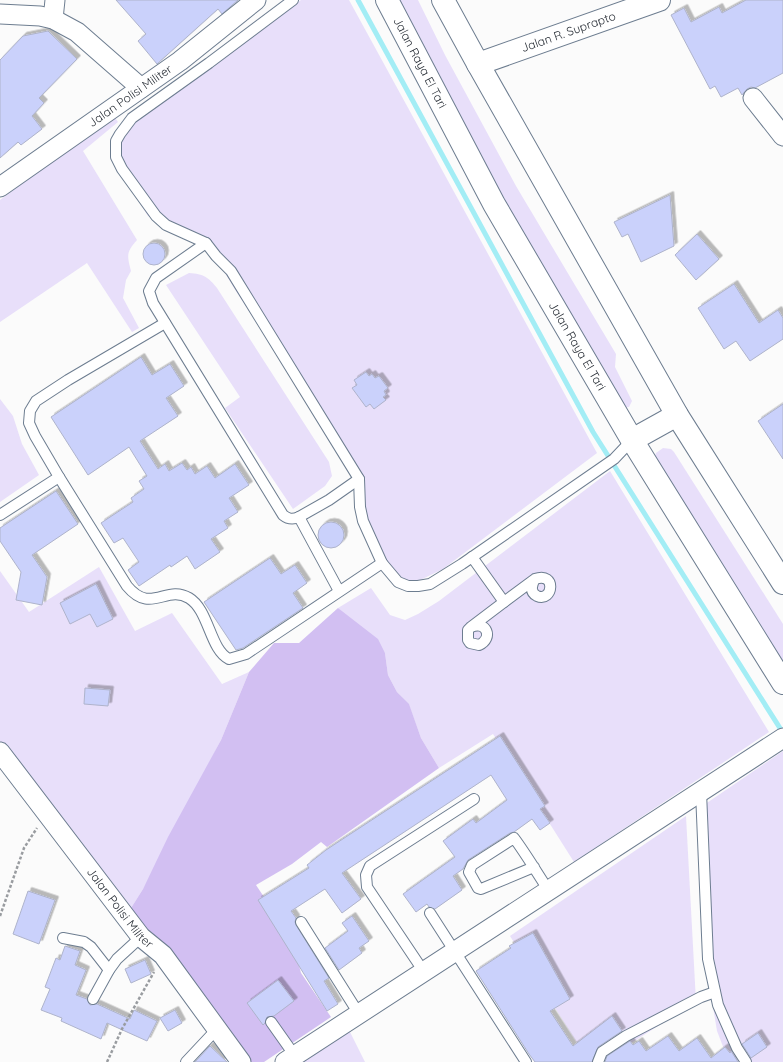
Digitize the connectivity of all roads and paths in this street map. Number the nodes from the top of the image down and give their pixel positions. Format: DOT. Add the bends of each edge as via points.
graph roads {
  1 [pos="55,0"];
  2 [pos="256,0"];
  3 [pos="293,0"];
  4 [pos="387,0"];
  5 [pos="443,0"];
  6 [pos="659,0"];
  7 [pos="0,14"];
  8 [pos="53,19"];
  9 [pos="478,64"];
  10 [pos="141,88"];
  11 [pos="753,98"];
  12 [pos="783,136"];
  13 [pos="0,188"];
  14 [pos="206,244"];
  15 [pos="165,323"];
  16 [pos="677,415"];
  17 [pos="632,440"];
  18 [pos="59,477"];
  19 [pos="359,479"];
  20 [pos="0,515"];
  21 [pos="299,517"];
  22 [pos="472,557"];
  23 [pos="382,563"];
  24 [pos="536,579"];
  25 [pos="783,582"];
  26 [pos="339,591"];
  27 [pos="504,602"];
  28 [pos="470,627"];
  29 [pos="783,683"];
  30 [pos="781,740"];
  31 [pos="0,752"];
  32 [pos="700,792"];
  33 [pos="474,799"];
  34 [pos="46,814"];
  35 [pos="534,867"];
  36 [pos="549,891"];
  37 [pos="430,913"];
  38 [pos="0,916"];
  39 [pos="301,922"];
  40 [pos="141,937"];
  41 [pos="63,938"];
  42 [pos="455,951"];
  43 [pos="163,955"];
  44 [pos="109,970"];
  45 [pos="424,972"];
  46 [pos="715,992"];
  47 [pos="93,999"];
  48 [pos="359,1014"];
  49 [pos="271,1022"];
  50 [pos="216,1030"];
  51 [pos="290,1059"];
  52 [pos="107,1062"];
  53 [pos="186,1062"];
  54 [pos="241,1062"];
  55 [pos="526,1062"];
  56 [pos="598,1062"];
  57 [pos="746,1062"];
  1 -- 8 [label="street"];
  2 -- 10 [label="street, Jalan Polisi Militer" via="180,61"];
  3 -- 14 [label="lane" via="132,118 116,141 116,157 122,169 156,216 166,225"];
  4 -- 17 [label="main road, Jalan Raya El Tari" via="494,204"];
  5 -- 9 [label="main road"];
  6 -- 9 [label="main road, Jalan R. Suprapto"];
  7 -- 8 [label="street"];
  8 -- 10 [label="street" via="77,32"];
  9 -- 16 [label="main road"];
  10 -- 13 [label="street, Jalan Polisi Militer"];
  11 -- 12 [label="street"];
  14 -- 15 [label="lane" via="156,278 151,285 149,291 153,304"];
  14 -- 19 [label="lane" via="235,277"];
  15 -- 18 [label="lane" via="36,400 30,411 29,423"];
  15 -- 21 [label="lane" via="283,515 294,519"];
  16 -- 17 [label="main road"];
  16 -- 25 [label="main road"];
  17 -- 22 [label="lane" via="614,458"];
  17 -- 29 [label="main road, Jalan Raya El Tari"];
  18 -- 20 [label="lane"];
  18 -- 26 [label="lane" via="133,594 154,600 179,594 191,599 200,609 221,654 229,659 246,654"];
  19 -- 21 [label="lane"];
  19 -- 23 [label="lane" via="363,521"];
  21 -- 26 [label="lane"];
  22 -- 23 [label="lane" via="430,584 418,586 398,582"];
  22 -- 27 [label="lane"];
  23 -- 26 [label="lane"];
  24 -- 27 [label="lane"];
  27 -- 28 [label="lane"];
  30 -- 32 [label="street"];
  31 -- 34 [label="street, Jalan Polisi Militer"];
  32 -- 36 [label="street"];
  32 -- 46 [label="lane" via="708,959"];
  33 -- 45 [label="lane" via="370,866 366,875 368,887"];
  34 -- 38 [label="path" via="24,848"];
  34 -- 40 [label="street, Jalan Polisi Militer"];
  35 -- 35 [label="lane" via="481,889 469,872 472,865 514,838"];
  35 -- 36 [label="lane"];
  36 -- 42 [label="street"];
  37 -- 42 [label="lane"];
  39 -- 48 [label="lane"];
  40 -- 43 [label="street, Jalan Polisi Militer"];
  40 -- 44 [label="lane" via="117,958"];
  41 -- 44 [label="lane" via="84,942"];
  42 -- 45 [label="street"];
  42 -- 55 [label="lane"];
  43 -- 50 [label="street, Jalan Polisi Militer"];
  43 -- 52 [label="path"];
  44 -- 47 [label="lane"];
  45 -- 48 [label="street"];
  46 -- 56 [label="lane" via="626,1036 602,1052"];
  46 -- 57 [label="lane" via="725,1023"];
  48 -- 51 [label="street"];
  49 -- 51 [label="lane"];
  50 -- 53 [label="lane"];
  50 -- 54 [label="street, Jalan Polisi Militer"];
}
